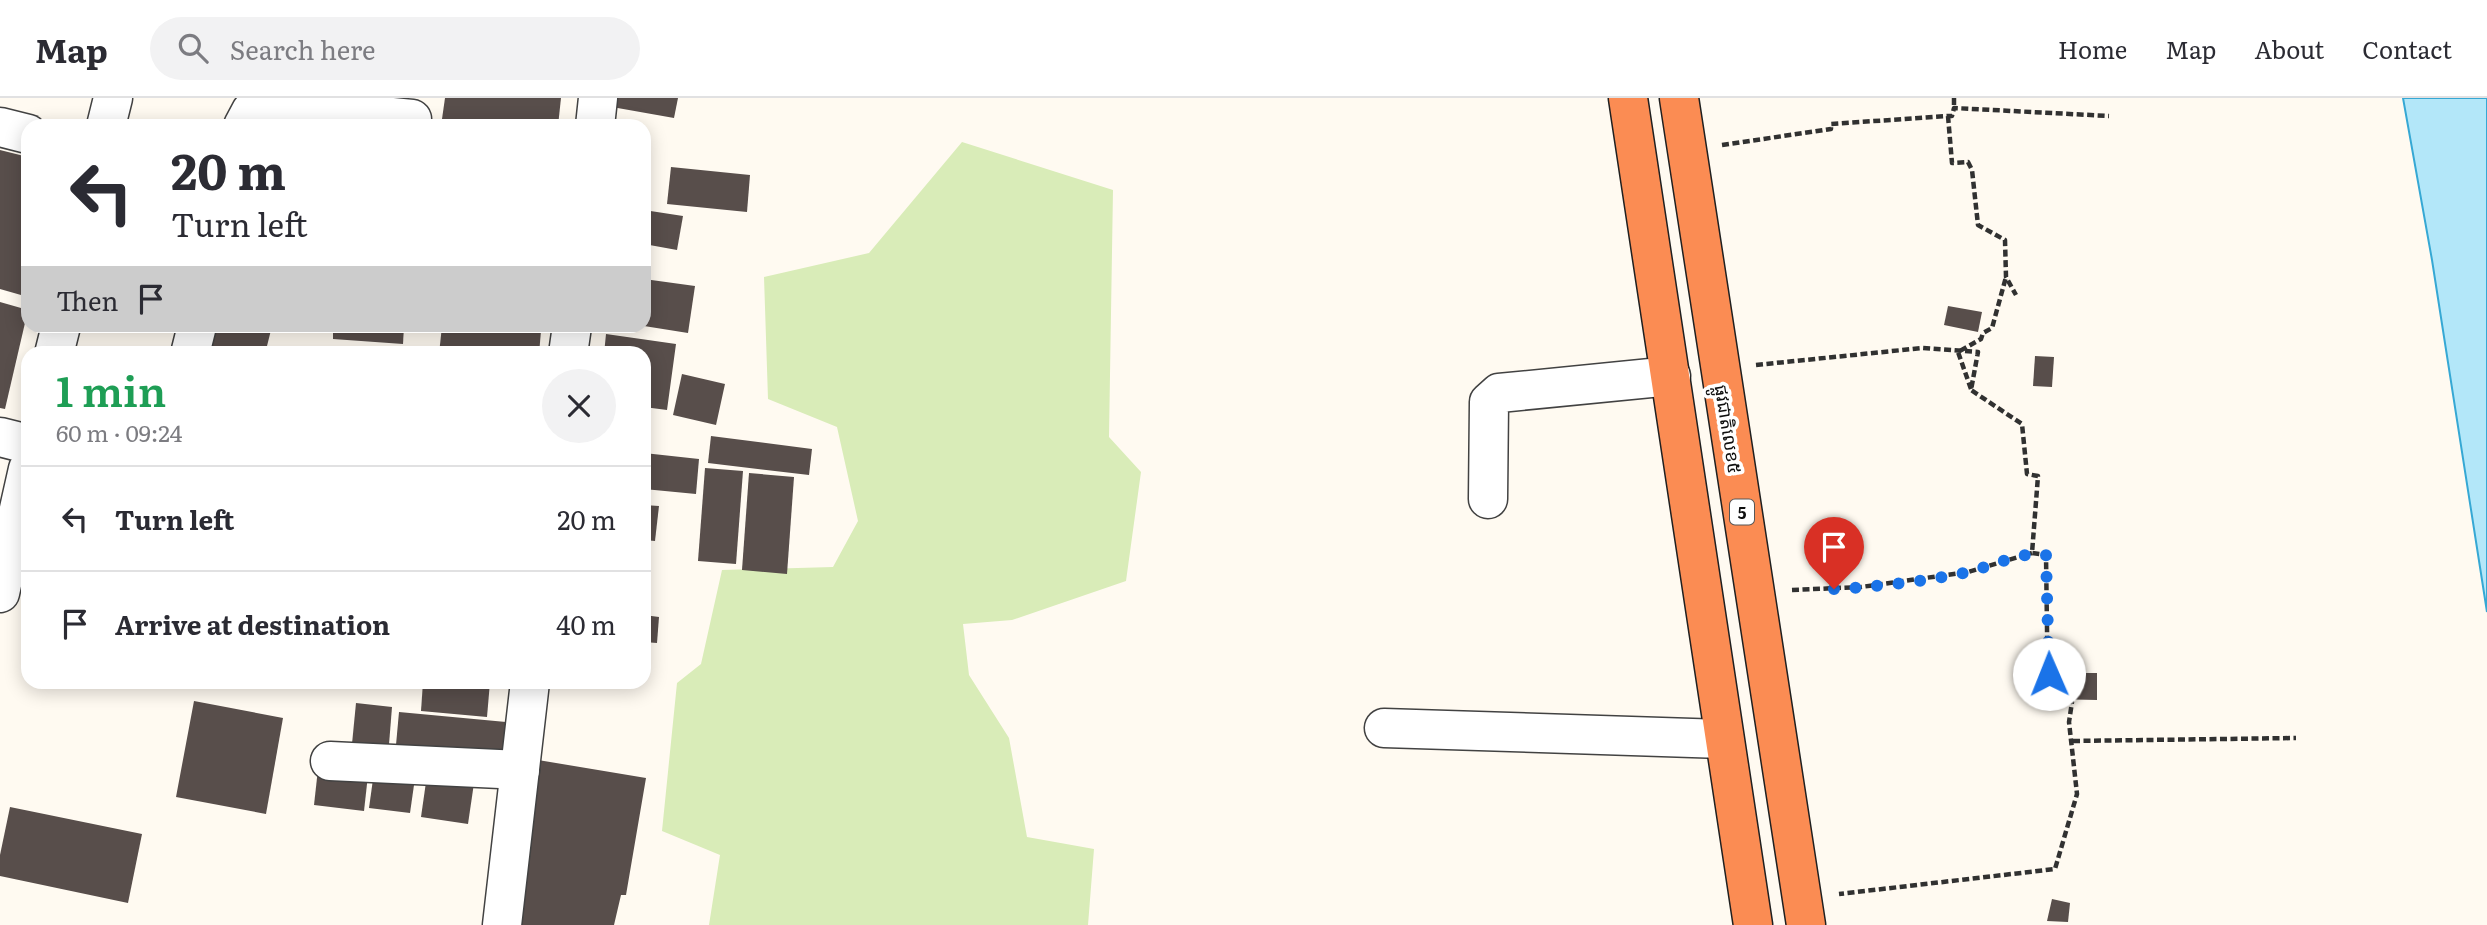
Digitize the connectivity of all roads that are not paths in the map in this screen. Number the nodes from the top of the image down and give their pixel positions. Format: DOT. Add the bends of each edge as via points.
graph roads {
  1 [pos="113,98"];
  2 [pos="598,98"];
  3 [pos="1628,98"];
  4 [pos="1679,98"];
  5 [pos="412,118"];
  6 [pos="108,119"];
  7 [pos="247,119"];
  8 [pos="596,119"];
  9 [pos="0,127"];
  10 [pos="21,132"];
  11 [pos="1671,376"];
  12 [pos="0,437"];
  13 [pos="21,462"];
  14 [pos="21,497"];
  15 [pos="1489,499"];
  16 [pos="0,593"];
  17 [pos="529,689"];
  18 [pos="1384,729"];
  19 [pos="1723,739"];
  20 [pos="330,761"];
  21 [pos="520,770"];
  22 [pos="1804,912"];
  23 [pos="502,925"];
  24 [pos="1753,925"];
  1 -- 6 [label="street"];
  2 -- 8 [label="street"];
  3 -- 11 [label="highway"];
  4 -- 22 [label="highway, ផ្លូវជាតិលេខ៥ / 5"];
  5 -- 7 [label="street" via="266,104 251,111"];
  9 -- 10 [label="street"];
  11 -- 15 [label="street" via="1499,393 1489,402"];
  11 -- 19 [label="highway"];
  12 -- 13 [label="street"];
  14 -- 16 [label="street"];
  17 -- 21 [label="street"];
  18 -- 19 [label="street"];
  19 -- 24 [label="highway"];
  20 -- 21 [label="street"];
  21 -- 23 [label="street"];
}
